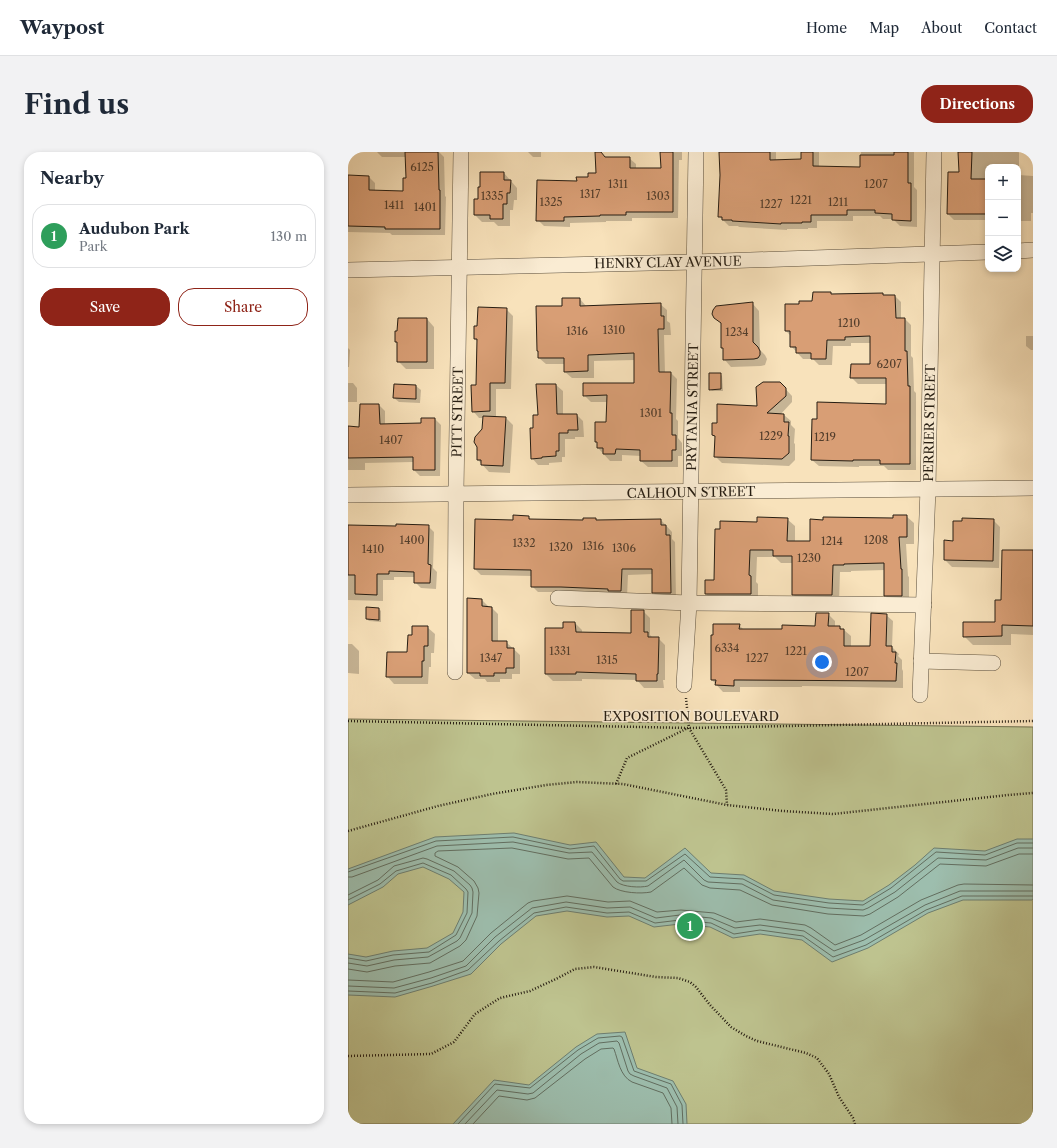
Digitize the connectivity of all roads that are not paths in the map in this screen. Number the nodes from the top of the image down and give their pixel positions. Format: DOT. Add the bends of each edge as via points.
graph roads {
  1 [pos="461,152"];
  2 [pos="696,152"];
  3 [pos="934,152"];
  4 [pos="1033,250"];
  5 [pos="1021,251"];
  6 [pos="985,252"];
  7 [pos="932,254"];
  8 [pos="694,262"];
  9 [pos="460,267"];
  10 [pos="348,270"];
  11 [pos="1033,488"];
  12 [pos="928,489"];
  13 [pos="691,492"];
  14 [pos="456,493"];
  15 [pos="348,495"];
  16 [pos="558,598"];
  17 [pos="689,603"];
  18 [pos="924,605"];
  19 [pos="921,661"];
  20 [pos="993,663"];
  21 [pos="455,672"];
  22 [pos="684,685"];
  23 [pos="920,695"];
  1 -- 9 [label="street, PITT STREET"];
  2 -- 8 [label="street, PRYTANIA STREET"];
  3 -- 7 [label="street, PERRIER STREET"];
  4 -- 5 [label="street"];
  6 -- 7 [label="street, HENRY CLAY AVENUE"];
  7 -- 8 [label="street, HENRY CLAY AVENUE"];
  7 -- 12 [label="street, PERRIER STREET"];
  8 -- 9 [label="street, HENRY CLAY AVENUE"];
  8 -- 13 [label="street, PRYTANIA STREET"];
  9 -- 10 [label="street, HENRY CLAY AVENUE"];
  9 -- 14 [label="street, PITT STREET"];
  11 -- 12 [label="street, CALHOUN STREET"];
  12 -- 13 [label="street, CALHOUN STREET"];
  12 -- 18 [label="street, PERRIER STREET"];
  13 -- 14 [label="street, CALHOUN STREET"];
  13 -- 17 [label="street, PRYTANIA STREET"];
  14 -- 15 [label="street, CALHOUN STREET"];
  14 -- 21 [label="street, PITT STREET"];
  16 -- 17 [label="street"];
  17 -- 18 [label="street"];
  17 -- 22 [label="street, PRYTANIA STREET"];
  18 -- 19 [label="street, PERRIER STREET"];
  19 -- 20 [label="street"];
  19 -- 23 [label="street, PERRIER STREET"];
}
